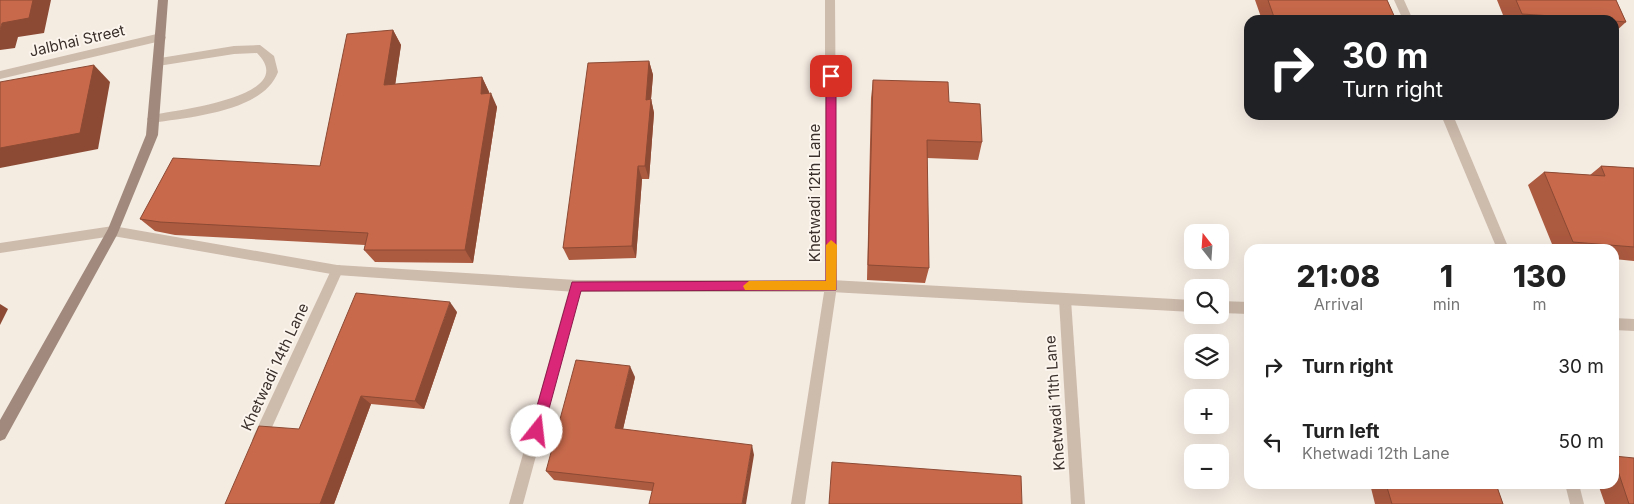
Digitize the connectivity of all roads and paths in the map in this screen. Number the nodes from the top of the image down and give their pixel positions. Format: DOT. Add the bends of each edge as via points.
graph roads {
  1 [pos="163,0"];
  2 [pos="830,0"];
  3 [pos="1399,0"];
  4 [pos="1406,15"];
  5 [pos="161,37"];
  6 [pos="158,62"];
  7 [pos="0,75"];
  8 [pos="153,119"];
  9 [pos="1449,120"];
  10 [pos="113,231"];
  11 [pos="1501,244"];
  12 [pos="0,248"];
  13 [pos="338,270"];
  14 [pos="576,286"];
  15 [pos="832,286"];
  16 [pos="1065,300"];
  17 [pos="1184,306"];
  18 [pos="1229,307"];
  19 [pos="1244,308"];
  20 [pos="1619,324"];
  21 [pos="1634,325"];
  22 [pos="0,434"];
  23 [pos="254,450"];
  24 [pos="1573,489"];
  25 [pos="516,504"];
  26 [pos="798,504"];
  27 [pos="1078,504"];
  28 [pos="1576,504"];
  1 -- 5 [label="main road"];
  2 -- 15 [label="street, Khetwadi 12th Lane"];
  3 -- 4 [label="street"];
  5 -- 6 [label="main road"];
  5 -- 7 [label="street, Jalbhai Street"];
  6 -- 8 [label="main road"];
  6 -- 8 [label="street" via="260,49 270,59 272,74 267,83 246,98"];
  8 -- 10 [label="main road" via="152,135"];
  9 -- 11 [label="street"];
  10 -- 12 [label="street"];
  10 -- 13 [label="street"];
  10 -- 22 [label="main road"];
  13 -- 14 [label="street"];
  13 -- 23 [label="street, Khetwadi 14th Lane"];
  14 -- 15 [label="street"];
  14 -- 25 [label="street"];
  15 -- 16 [label="street"];
  15 -- 26 [label="street, Khetwadi 12th Lane"];
  16 -- 17 [label="street"];
  16 -- 27 [label="street, Khetwadi 11th Lane"];
  18 -- 19 [label="street"];
  20 -- 21 [label="street"];
  24 -- 28 [label="street"];
}
